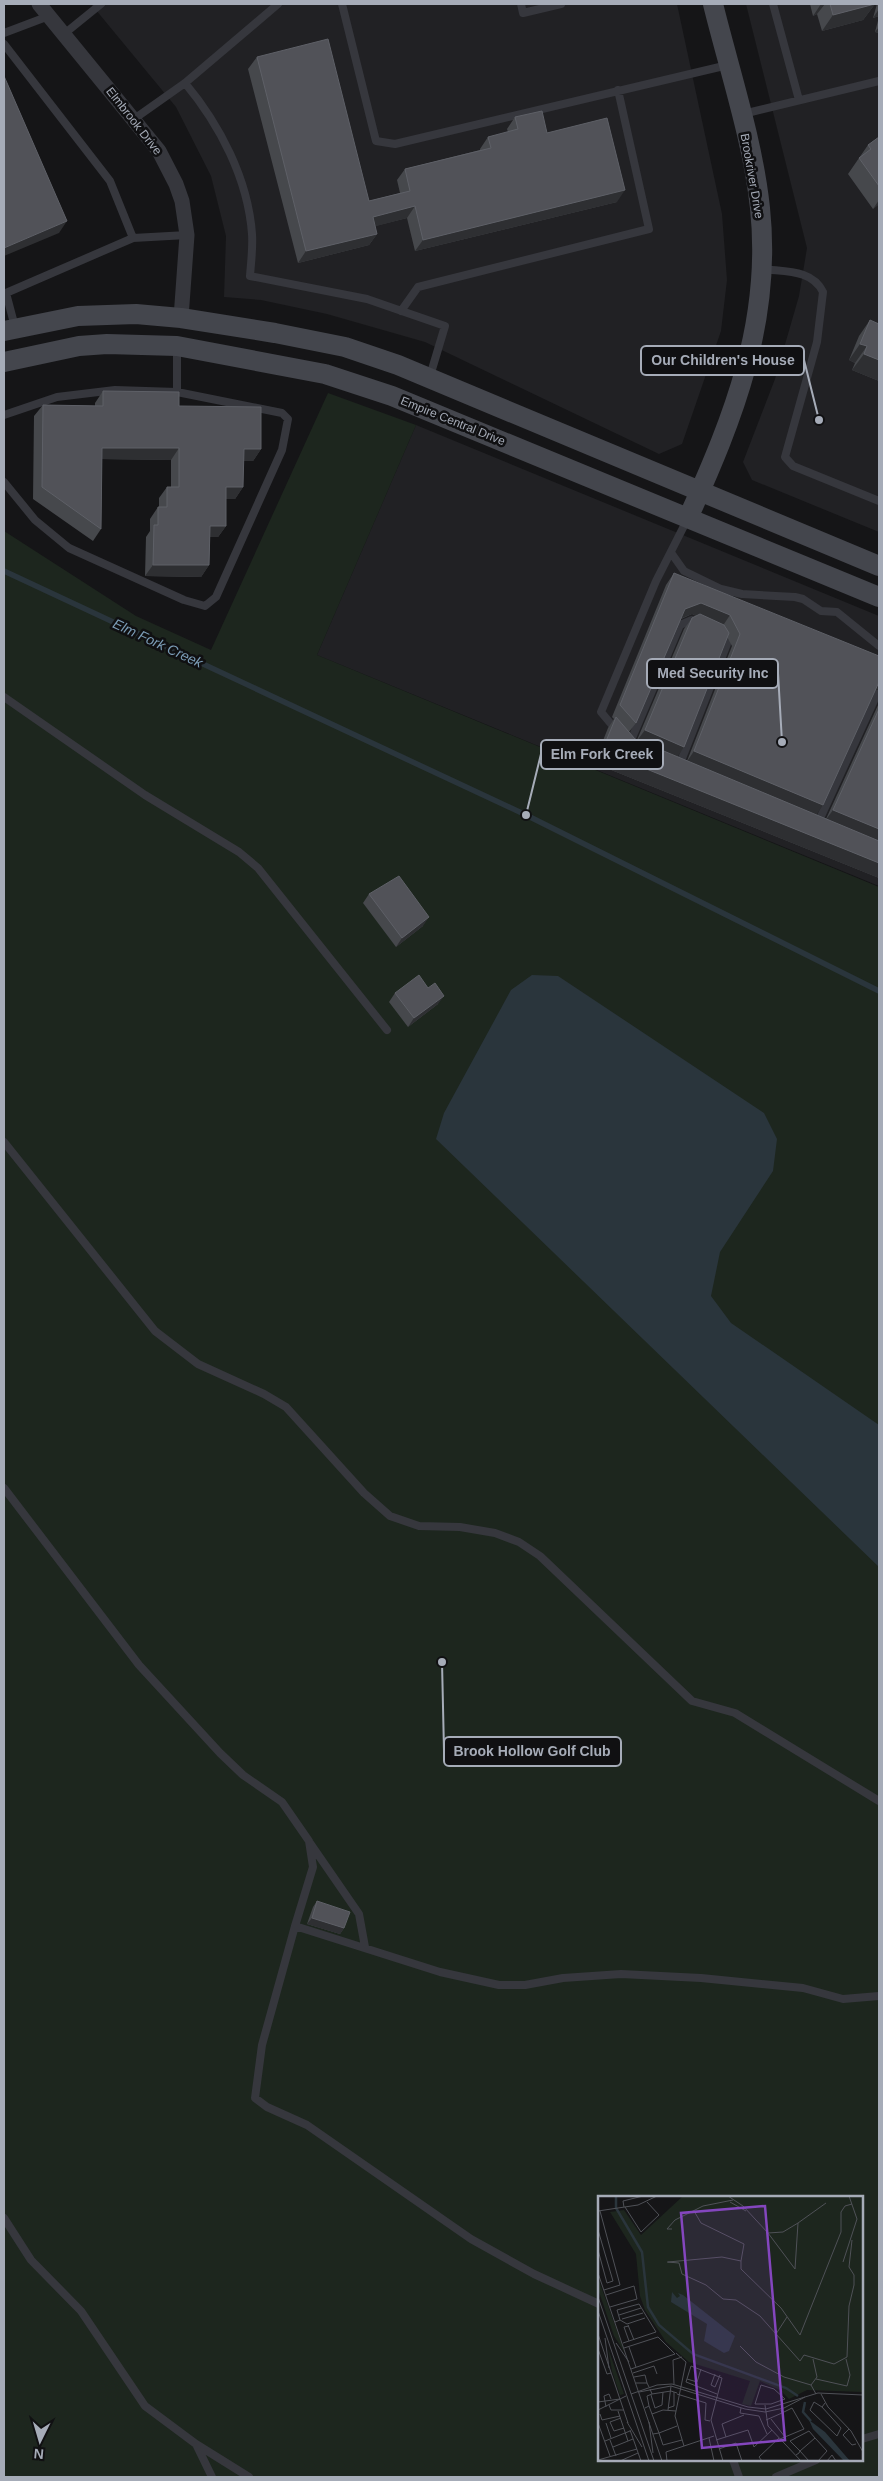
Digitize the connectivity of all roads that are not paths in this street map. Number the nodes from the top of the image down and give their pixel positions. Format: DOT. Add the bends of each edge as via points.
graph roads {
  1 [pos="39,4"];
  2 [pos="101,4"];
  3 [pos="278,4"];
  4 [pos="342,4"];
  5 [pos="521,4"];
  6 [pos="561,4"];
  7 [pos="713,4"];
  8 [pos="773,4"];
  9 [pos="50,16"];
  10 [pos="4,33"];
  11 [pos="64,34"];
  12 [pos="4,44"];
  13 [pos="728,65"];
  14 [pos="879,81"];
  15 [pos="185,83"];
  16 [pos="618,90"];
  17 [pos="799,100"];
  18 [pos="740,115"];
  19 [pos="134,119"];
  20 [pos="187,235"];
  21 [pos="133,238"];
  22 [pos="762,268"];
  23 [pos="5,293"];
  24 [pos="401,311"];
  25 [pos="181,318"];
  26 [pos="10,329"];
  27 [pos="177,346"];
  28 [pos="4,362"];
  29 [pos="430,378"];
  30 [pos="177,392"];
  31 [pos="4,415"];
  32 [pos="4,482"];
  33 [pos="700,491"];
  34 [pos="879,501"];
  35 [pos="688,518"];
  36 [pos="672,554"];
  37 [pos="879,566"];
  38 [pos="879,597"];
  39 [pos="879,646"];
  40 [pos="879,694"];
  41 [pos="4,697"];
  42 [pos="629,745"];
  43 [pos="637,748"];
  44 [pos="670,763"];
  45 [pos="679,766"];
  46 [pos="688,770"];
  47 [pos="807,821"];
  48 [pos="387,1030"];
  49 [pos="4,1142"];
  50 [pos="4,1488"];
  51 [pos="879,1801"];
  52 [pos="309,1841"];
  53 [pos="295,1926"];
  54 [pos="364,1947"];
  55 [pos="879,1996"];
  56 [pos="4,2218"];
  57 [pos="598,2304"];
  58 [pos="879,2434"];
  59 [pos="863,2439"];
  60 [pos="196,2444"];
  61 [pos="733,2461"];
  62 [pos="814,2461"];
  63 [pos="212,2477"];
  64 [pos="249,2477"];
  65 [pos="739,2477"];
  66 [pos="776,2477"];
  1 -- 9 [label="street, Elmbrook Drive"];
  2 -- 11 [label="lane"];
  3 -- 15 [label="lane"];
  4 -- 16 [label="lane" via="376,140 380,142 395,144"];
  5 -- 6 [label="lane" via="523,13"];
  7 -- 13 [label="street, Brookriver Drive"];
  8 -- 17 [label="lane"];
  9 -- 10 [label="lane"];
  9 -- 11 [label="street, Elmbrook Drive"];
  11 -- 19 [label="street, Elmbrook Drive"];
  12 -- 21 [label="lane" via="110,181"];
  13 -- 16 [label="lane"];
  13 -- 18 [label="street, Brookriver Drive"];
  14 -- 17 [label="lane"];
  15 -- 19 [label="lane"];
  15 -- 24 [label="lane" via="208,111 245,191 252,235 250,276 367,299"];
  16 -- 24 [label="lane" via="649,229 418,287"];
  17 -- 18 [label="lane"];
  18 -- 22 [label="street, Brookriver Drive" via="760,206"];
  19 -- 20 [label="street, Elmbrook Drive" via="159,151 176,184"];
  20 -- 21 [label="lane"];
  20 -- 25 [label="street, Elmbrook Drive"];
  21 -- 23 [label="lane"];
  22 -- 33 [label="street, Brookriver Drive" via="758,317 744,378"];
  22 -- 34 [label="lane" via="806,275 813,278 823,292 817,342 785,457 794,466"];
  23 -- 26 [label="lane"];
  24 -- 29 [label="lane" via="445,326"];
  25 -- 26 [label="street" via="136,314 78,316"];
  25 -- 27 [label="street"];
  25 -- 29 [label="street" via="345,347"];
  27 -- 28 [label="street, Empire Central Drive" via="79,346"];
  27 -- 30 [label="lane"];
  27 -- 35 [label="street, Empire Central Drive" via="359,383"];
  29 -- 33 [label="street"];
  30 -- 31 [label="lane" via="115,390 57,397"];
  30 -- 32 [label="lane" via="282,412 288,419 282,450 220,589 205,606 184,600 69,548 35,520"];
  33 -- 35 [label="street, Brookriver Drive"];
  33 -- 37 [label="street"];
  35 -- 36 [label="lane"];
  35 -- 38 [label="street, Empire Central Drive"];
  36 -- 39 [label="lane" via="684,571 721,589 742,594 795,597 821,611 837,612"];
  36 -- 42 [label="lane" via="656,581 601,712"];
  40 -- 47 [label="lane" via="821,827"];
  41 -- 48 [label="lane" via="145,794 239,852 258,868"];
  42 -- 43 [label="lane"];
  42 -- 45 [label="lane" via="680,625 692,620 720,632 727,644"];
  44 -- 45 [label="lane"];
  45 -- 46 [label="lane"];
  49 -- 51 [label="lane" via="154,1331 198,1364 286,1406 364,1493 390,1516 419,1526 460,1527 496,1533 519,1542 540,1556 692,1701 736,1713"];
  50 -- 52 [label="lane" via="139,1665 220,1754 243,1775 282,1802"];
  52 -- 53 [label="lane" via="312,1867"];
  52 -- 54 [label="lane" via="358,1914"];
  53 -- 54 [label="lane"];
  53 -- 57 [label="lane" via="262,2045 255,2098 267,2107 307,2124 471,2239 534,2274"];
  54 -- 55 [label="lane" via="440,1972 500,1985 621,1974 803,1988 843,1999"];
  56 -- 60 [label="lane" via="30,2260 81,2311 146,2406"];
  58 -- 59 [label="lane"];
  60 -- 63 [label="lane"];
  60 -- 64 [label="lane"];
  61 -- 65 [label="lane"];
  62 -- 66 [label="lane"];
}
